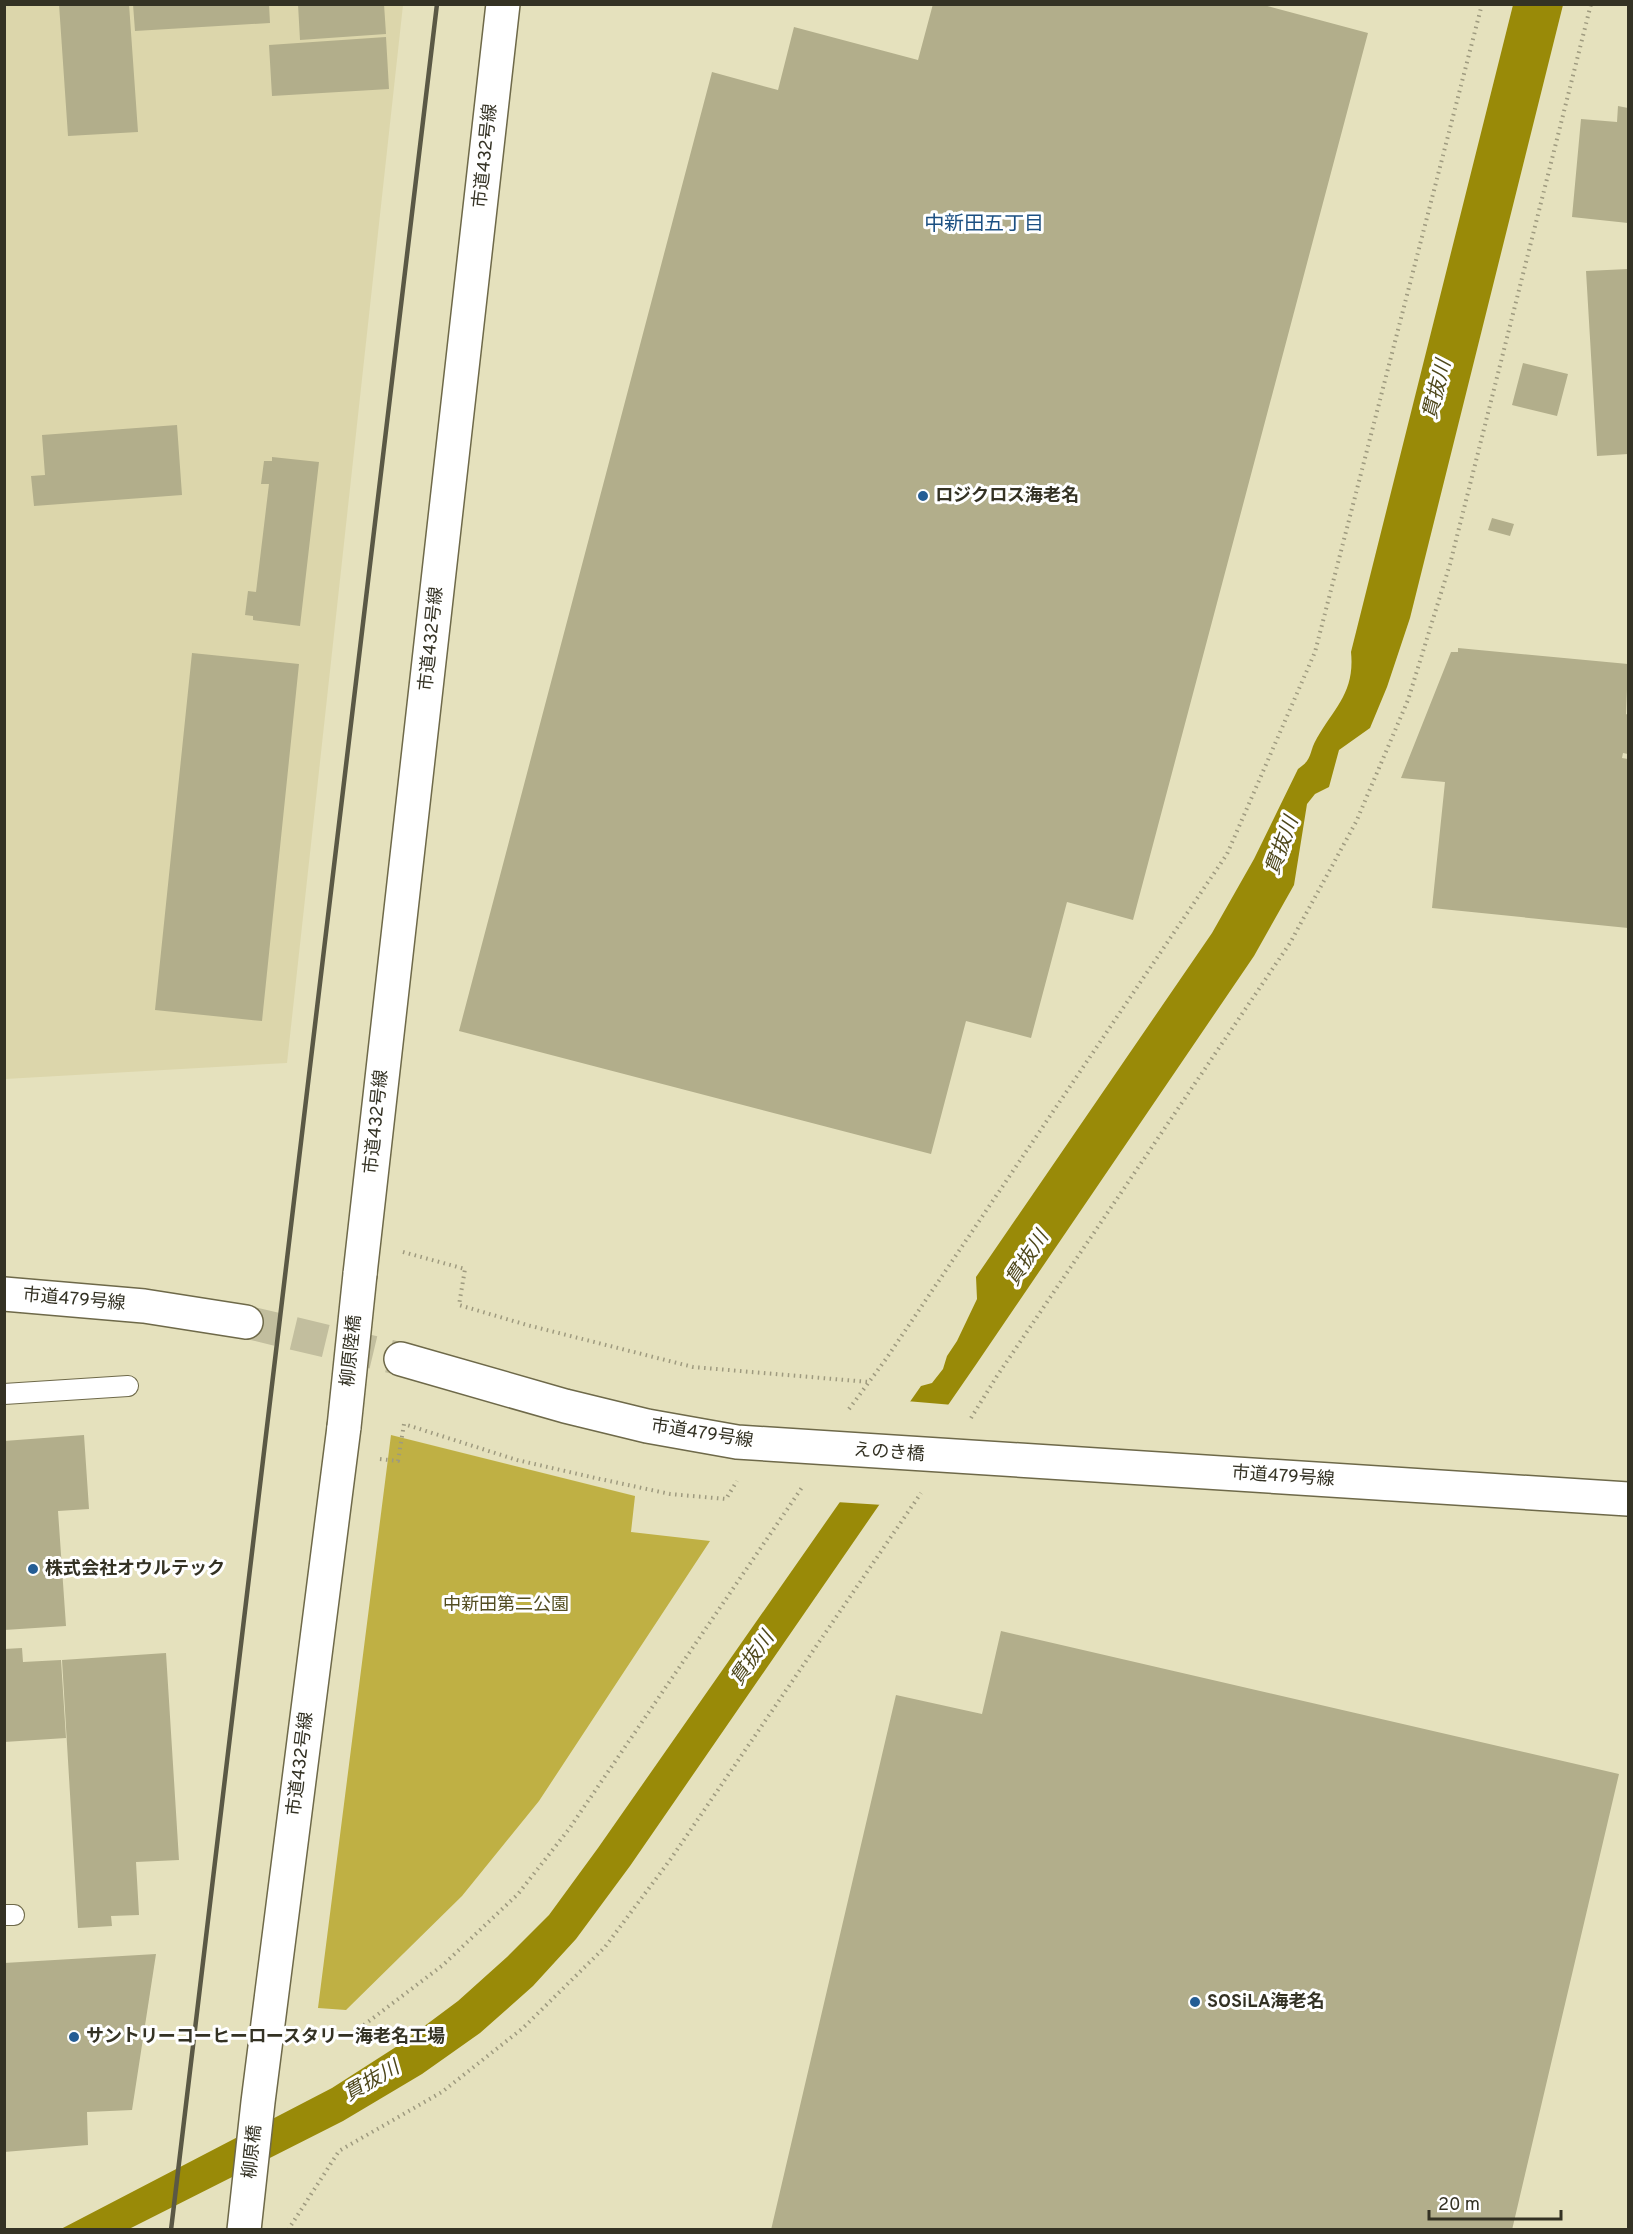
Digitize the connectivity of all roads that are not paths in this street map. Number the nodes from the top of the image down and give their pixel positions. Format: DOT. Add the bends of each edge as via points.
graph roads {
  1 [pos="503,4"];
  2 [pos="360,1274"];
  3 [pos="4,1294"];
  4 [pos="246,1322"];
  5 [pos="401,1359"];
  6 [pos="128,1386"];
  7 [pos="4,1394"];
  8 [pos="344,1427"];
  9 [pos="842,1449"];
  10 [pos="937,1456"];
  11 [pos="1629,1498"];
  12 [pos="258,2102"];
  13 [pos="246,2216"];
  1 -- 2 [label="street, 市道432号線"];
  2 -- 8 [label="street, 柳原陸橋, bridge"];
  3 -- 4 [label="street, 市道479号線" via="144,1306"];
  5 -- 9 [label="street, 市道479号線" via="647,1426 737,1442"];
  6 -- 7 [label="lane"];
  8 -- 12 [label="street, 市道432号線"];
  9 -- 10 [label="street, えのき橋"];
  10 -- 11 [label="street, 市道479号線"];
  12 -- 13 [label="street, 柳原橋"];
}
